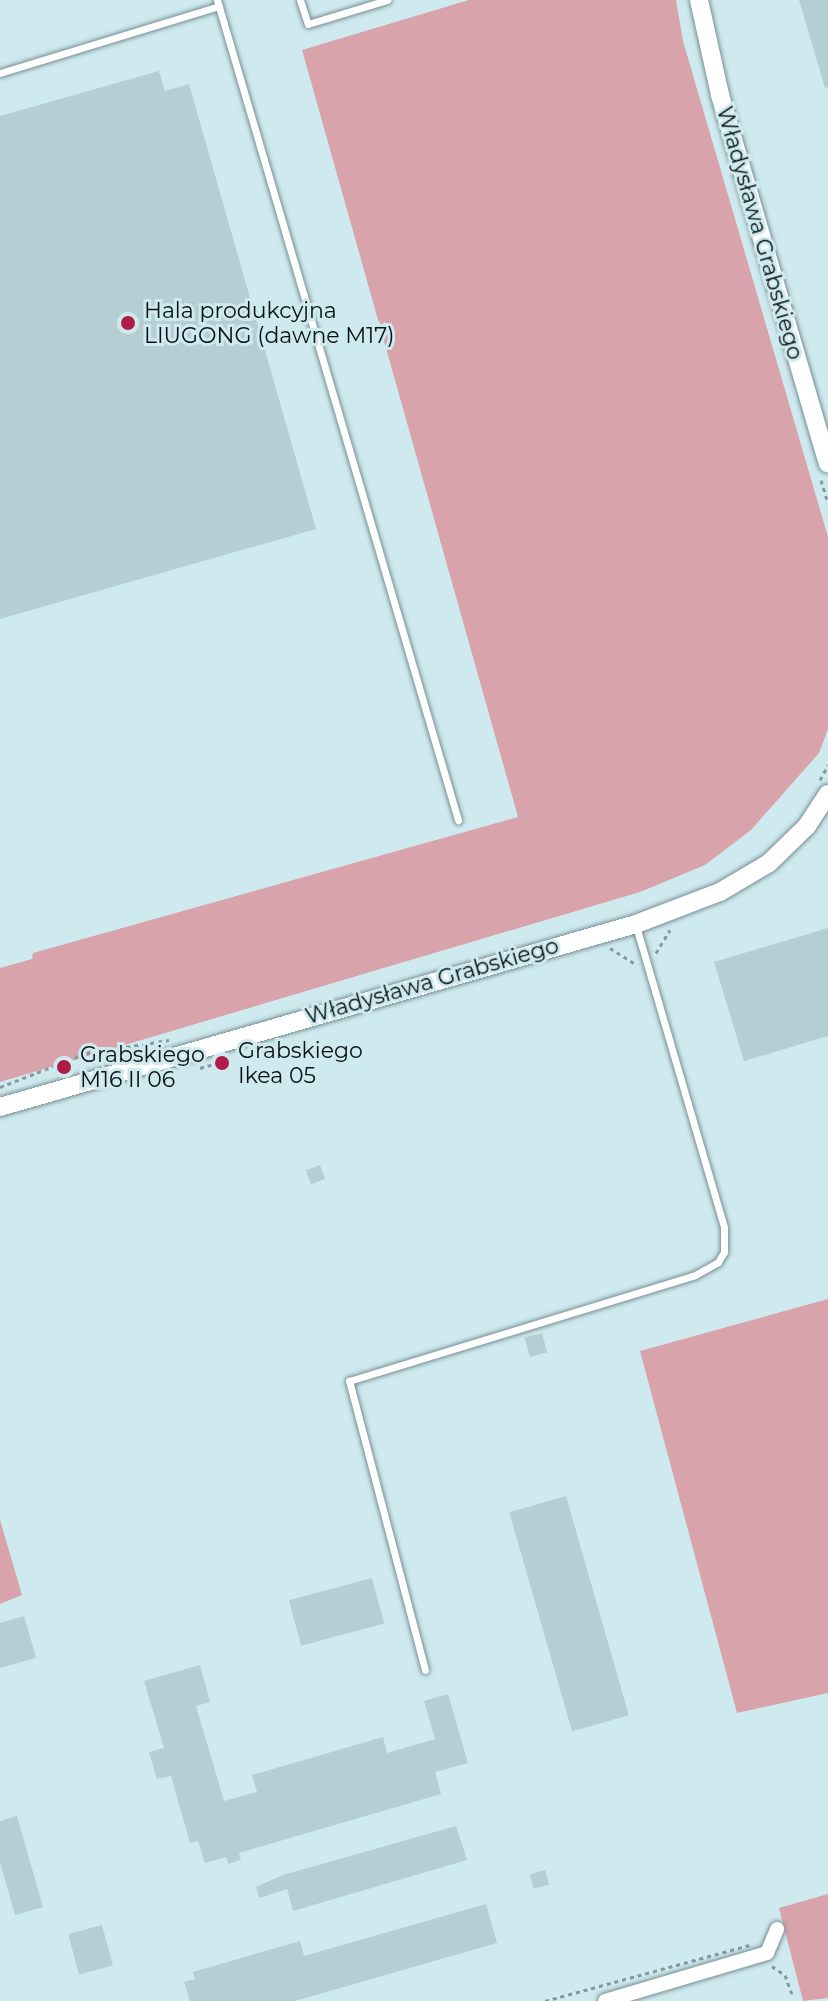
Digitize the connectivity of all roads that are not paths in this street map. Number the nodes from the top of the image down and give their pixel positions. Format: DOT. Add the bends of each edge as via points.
graph roads {
  1 [pos="300,0"];
  2 [pos="387,0"];
  3 [pos="699,0"];
  4 [pos="218,3"];
  5 [pos="0,73"];
  6 [pos="828,464"];
  7 [pos="822,790"];
  8 [pos="458,820"];
  9 [pos="636,924"];
  10 [pos="0,1107"];
  11 [pos="425,1670"];
  12 [pos="777,1929"];
  13 [pos="605,2001"];
  1 -- 2 [label="lane" via="308,24"];
  3 -- 6 [label="street, Władysława Grabskiego" via="713,71"];
  4 -- 5 [label="lane"];
  4 -- 8 [label="lane"];
  7 -- 9 [label="street, Władysława Grabskiego" via="807,826 769,863 720,892"];
  9 -- 10 [label="street, Władysława Grabskiego"];
  9 -- 11 [label="lane" via="724,1227 724,1252 718,1262 695,1275 349,1381"];
  12 -- 13 [label="street" via="767,1953"];
}
